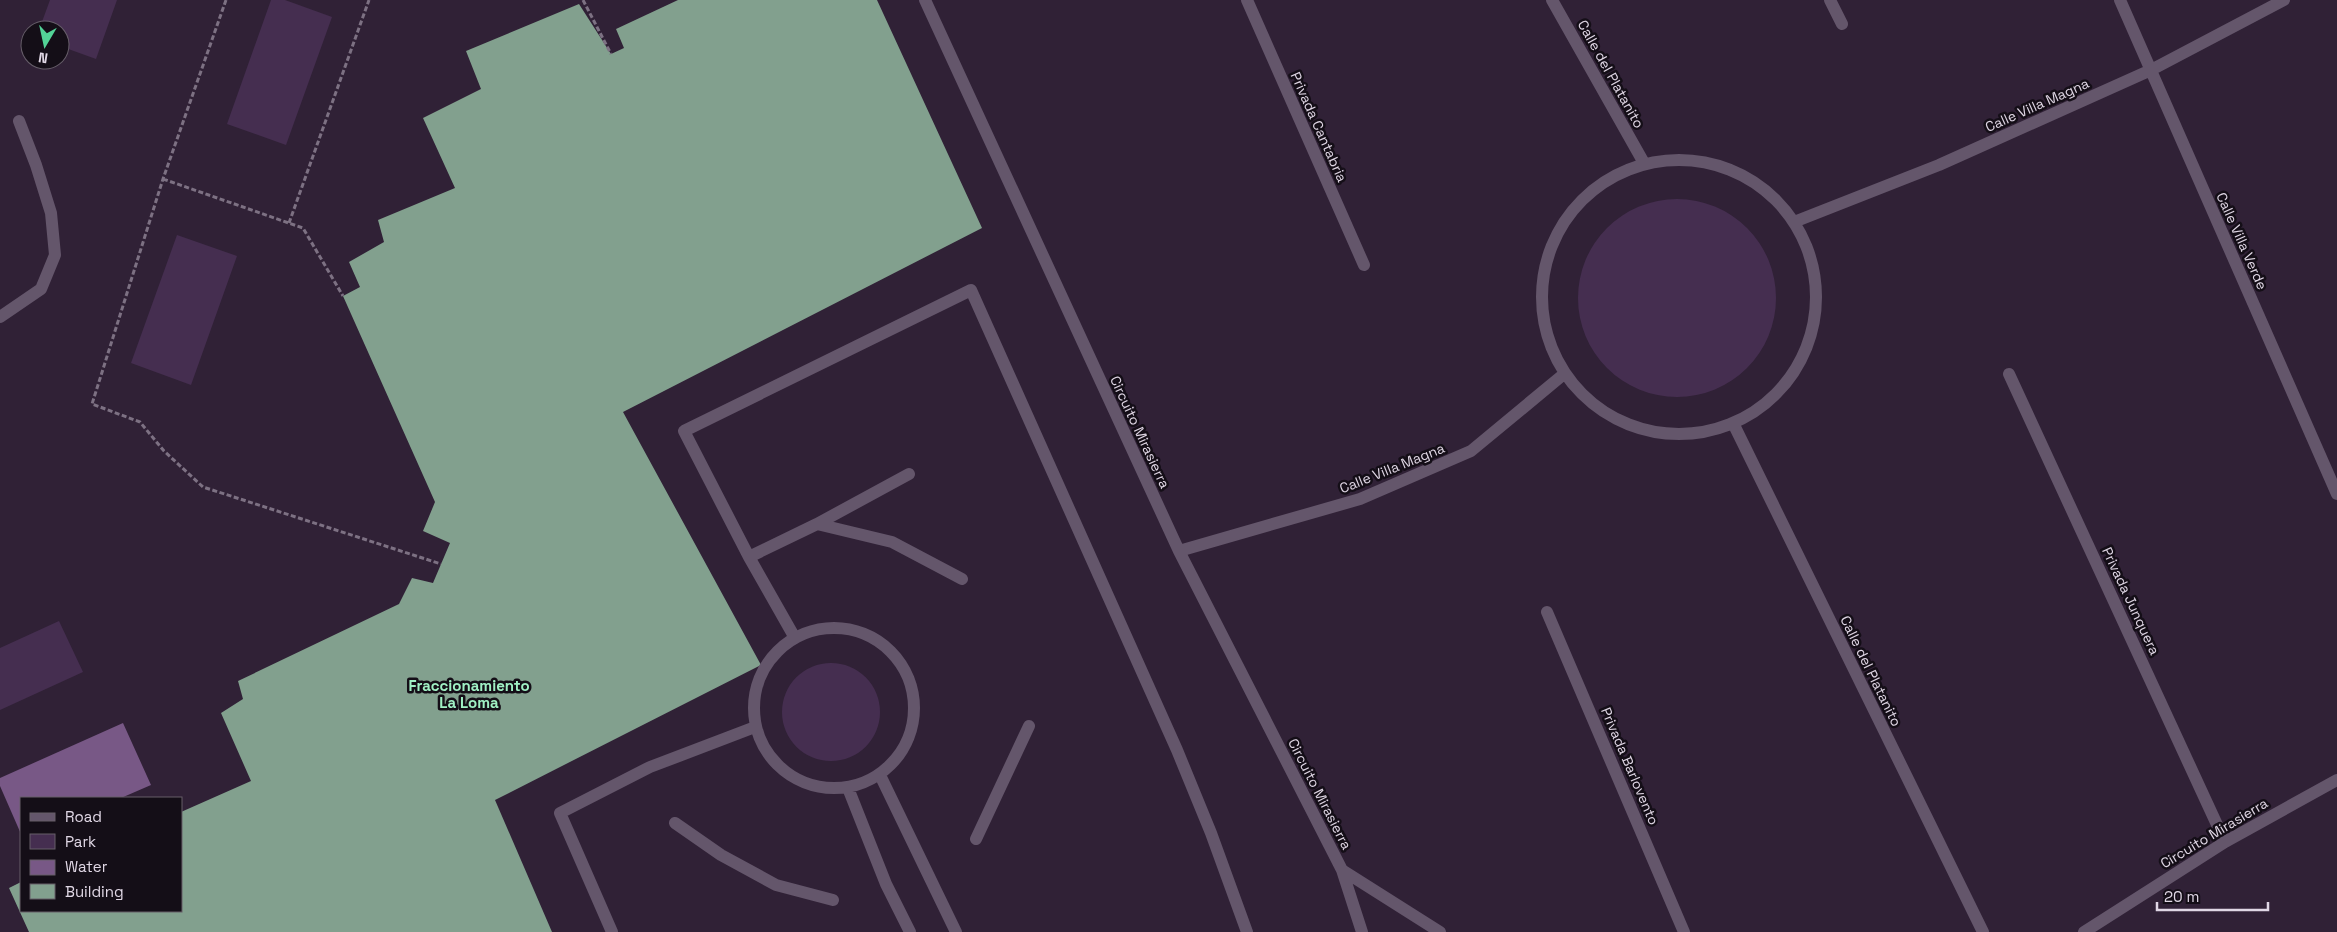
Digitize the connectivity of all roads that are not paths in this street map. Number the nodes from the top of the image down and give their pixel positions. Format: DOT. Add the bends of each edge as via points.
graph roads {
  1 [pos="925,0"];
  2 [pos="1247,0"];
  3 [pos="1552,0"];
  4 [pos="1830,0"];
  5 [pos="2120,0"];
  6 [pos="2284,0"];
  7 [pos="1842,24"];
  8 [pos="2151,70"];
  9 [pos="19,121"];
  10 [pos="1644,164"];
  11 [pos="1794,222"];
  12 [pos="1364,265"];
  13 [pos="0,318"];
  14 [pos="1564,374"];
  15 [pos="2009,374"];
  16 [pos="1733,424"];
  17 [pos="909,474"];
  18 [pos="2337,494"];
  19 [pos="816,524"];
  20 [pos="1179,551"];
  21 [pos="749,557"];
  22 [pos="962,579"];
  23 [pos="1547,612"];
  24 [pos="795,638"];
  25 [pos="1029,726"];
  26 [pos="755,727"];
  27 [pos="880,775"];
  28 [pos="2337,780"];
  29 [pos="848,788"];
  30 [pos="675,823"];
  31 [pos="976,839"];
  32 [pos="2225,842"];
  33 [pos="1342,870"];
  34 [pos="833,900"];
  35 [pos="612,932"];
  36 [pos="910,932"];
  37 [pos="956,932"];
  38 [pos="1247,932"];
  39 [pos="1362,932"];
  40 [pos="1440,932"];
  41 [pos="1684,932"];
  42 [pos="1983,932"];
  43 [pos="2084,932"];
  1 -- 20 [label="street, Circuito Mirasierra"];
  2 -- 12 [label="street, Privada Cantabria"];
  3 -- 10 [label="street, Calle del Platanito"];
  4 -- 7 [label="street"];
  5 -- 8 [label="street, Calle Villa Verde"];
  6 -- 8 [label="street, Calle Villa Magna"];
  8 -- 11 [label="street, Calle Villa Magna" via="1939,165"];
  8 -- 18 [label="street, Calle Villa Verde"];
  9 -- 13 [label="street" via="51,213 55,255 41,289"];
  10 -- 11 [label="street" via="1687,160 1728,169 1765,190"];
  10 -- 14 [label="street" via="1606,180 1572,209 1550,247 1540,290 1546,334"];
  11 -- 16 [label="street" via="1811,257 1817,297 1811,337 1794,373 1767,403"];
  14 -- 16 [label="street" via="1597,408 1640,429 1686,434"];
  14 -- 20 [label="street, Calle Villa Magna" via="1471,451 1360,499"];
  15 -- 32 [label="street, Privada Junquera"];
  16 -- 42 [label="street, Calle del Platanito"];
  17 -- 19 [label="street"];
  19 -- 21 [label="street"];
  19 -- 22 [label="street" via="892,542"];
  20 -- 33 [label="street, Circuito Mirasierra"];
  21 -- 24 [label="street"];
  21 -- 38 [label="street" via="684,431 971,290 1177,750"];
  23 -- 41 [label="street, Privada Barlovento"];
  24 -- 26 [label="street" via="766,665 757,685"];
  24 -- 27 [label="street" via="820,629 845,629 869,636 891,650 906,671 915,695 915,720 907,745"];
  25 -- 31 [label="street"];
  26 -- 29 [label="street" via="765,750 780,768 800,782 824,789"];
  26 -- 35 [label="street" via="650,767 560,813"];
  27 -- 29 [label="street"];
  27 -- 37 [label="street"];
  28 -- 32 [label="street, Circuito Mirasierra"];
  29 -- 36 [label="street" via="886,884"];
  30 -- 34 [label="street" via="721,855 776,886"];
  32 -- 43 [label="street, Circuito Mirasierra"];
  33 -- 39 [label="street, Circuito Mirasierra"];
  33 -- 40 [label="street, Circuito Mirasierra"];
}
